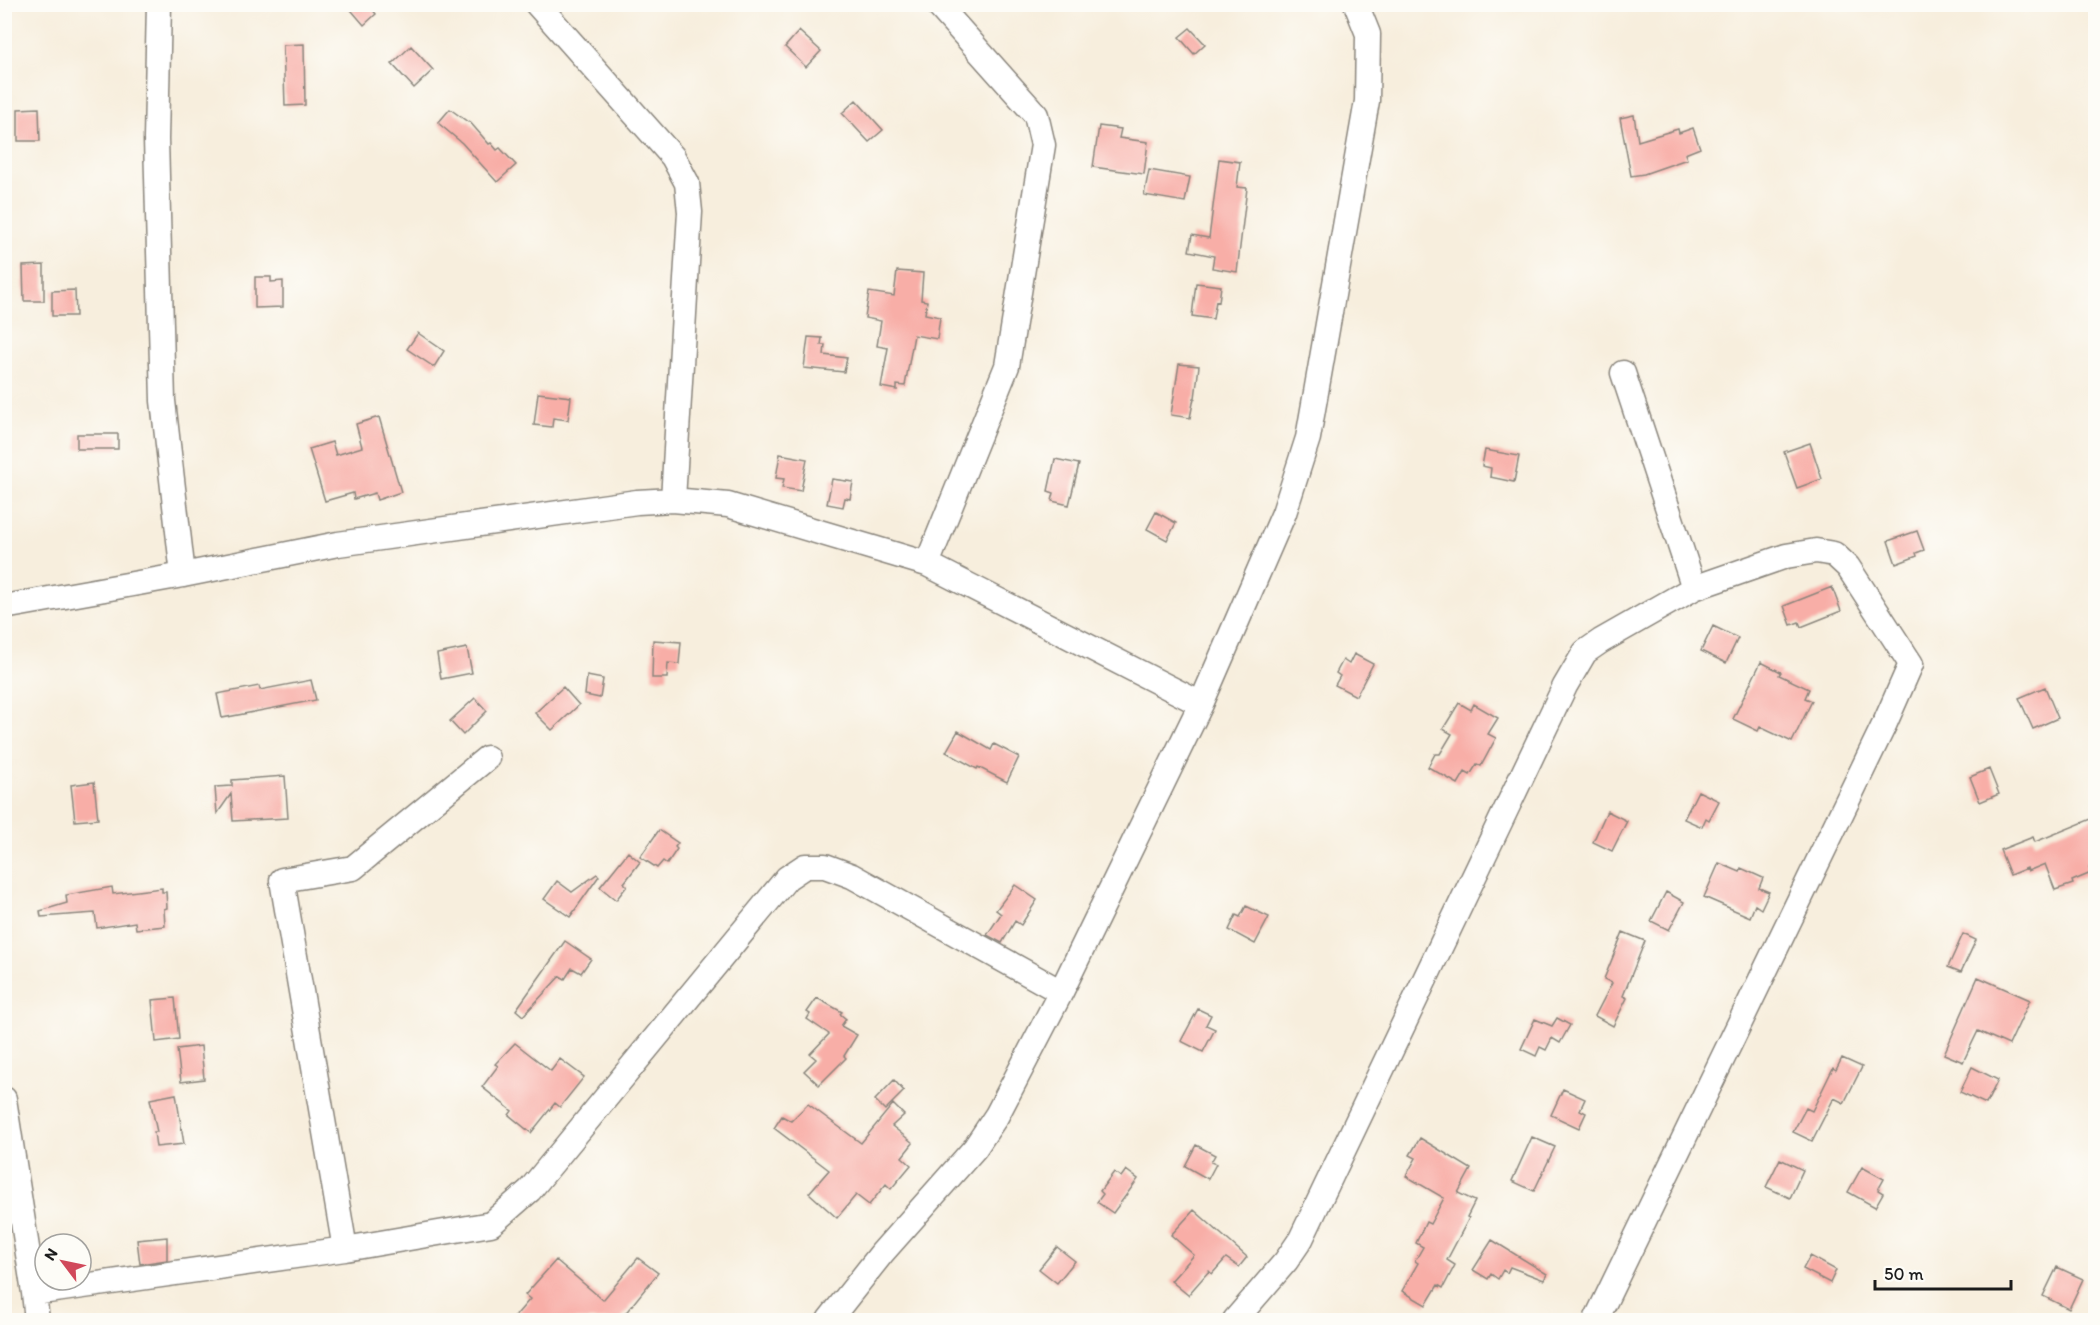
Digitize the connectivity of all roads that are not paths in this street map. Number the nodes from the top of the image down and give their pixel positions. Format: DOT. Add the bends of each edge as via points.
graph roads {
  1 [pos="159,4"];
  2 [pos="537,4"];
  3 [pos="937,4"];
  4 [pos="1356,4"];
  5 [pos="1623,373"];
  6 [pos="673,500"];
  7 [pos="927,564"];
  8 [pos="183,575"];
  9 [pos="1694,588"];
  10 [pos="4,607"];
  11 [pos="1201,704"];
  12 [pos="487,758"];
  13 [pos="1061,992"];
  14 [pos="4,1099"];
  15 [pos="345,1249"];
  16 [pos="34,1293"];
  17 [pos="37,1320"];
  18 [pos="829,1320"];
  19 [pos="1235,1320"];
  20 [pos="1596,1320"];
  1 -- 8 [label="street" via="156,139 163,401"];
  2 -- 6 [label="street" via="673,157 687,183 690,212"];
  3 -- 7 [label="street" via="1036,115 1043,146 1006,366"];
  4 -- 11 [label="street" via="1368,34 1367,101 1308,438 1284,513"];
  5 -- 9 [label="street"];
  6 -- 7 [label="street" via="728,505"];
  6 -- 8 [label="street" via="338,544"];
  7 -- 11 [label="street"];
  8 -- 10 [label="street"];
  9 -- 19 [label="street" via="1585,652 1565,686 1301,1239"];
  9 -- 20 [label="street" via="1786,556 1816,551 1834,554 1848,567 1911,664"];
  11 -- 13 [label="street"];
  12 -- 15 [label="street" via="353,868 282,880"];
  13 -- 15 [label="street" via="852,876 825,866 805,866 787,878 530,1190 491,1224"];
  13 -- 18 [label="street" via="1008,1095 975,1148"];
  14 -- 16 [label="street"];
  15 -- 16 [label="street"];
  16 -- 17 [label="street"];
}
